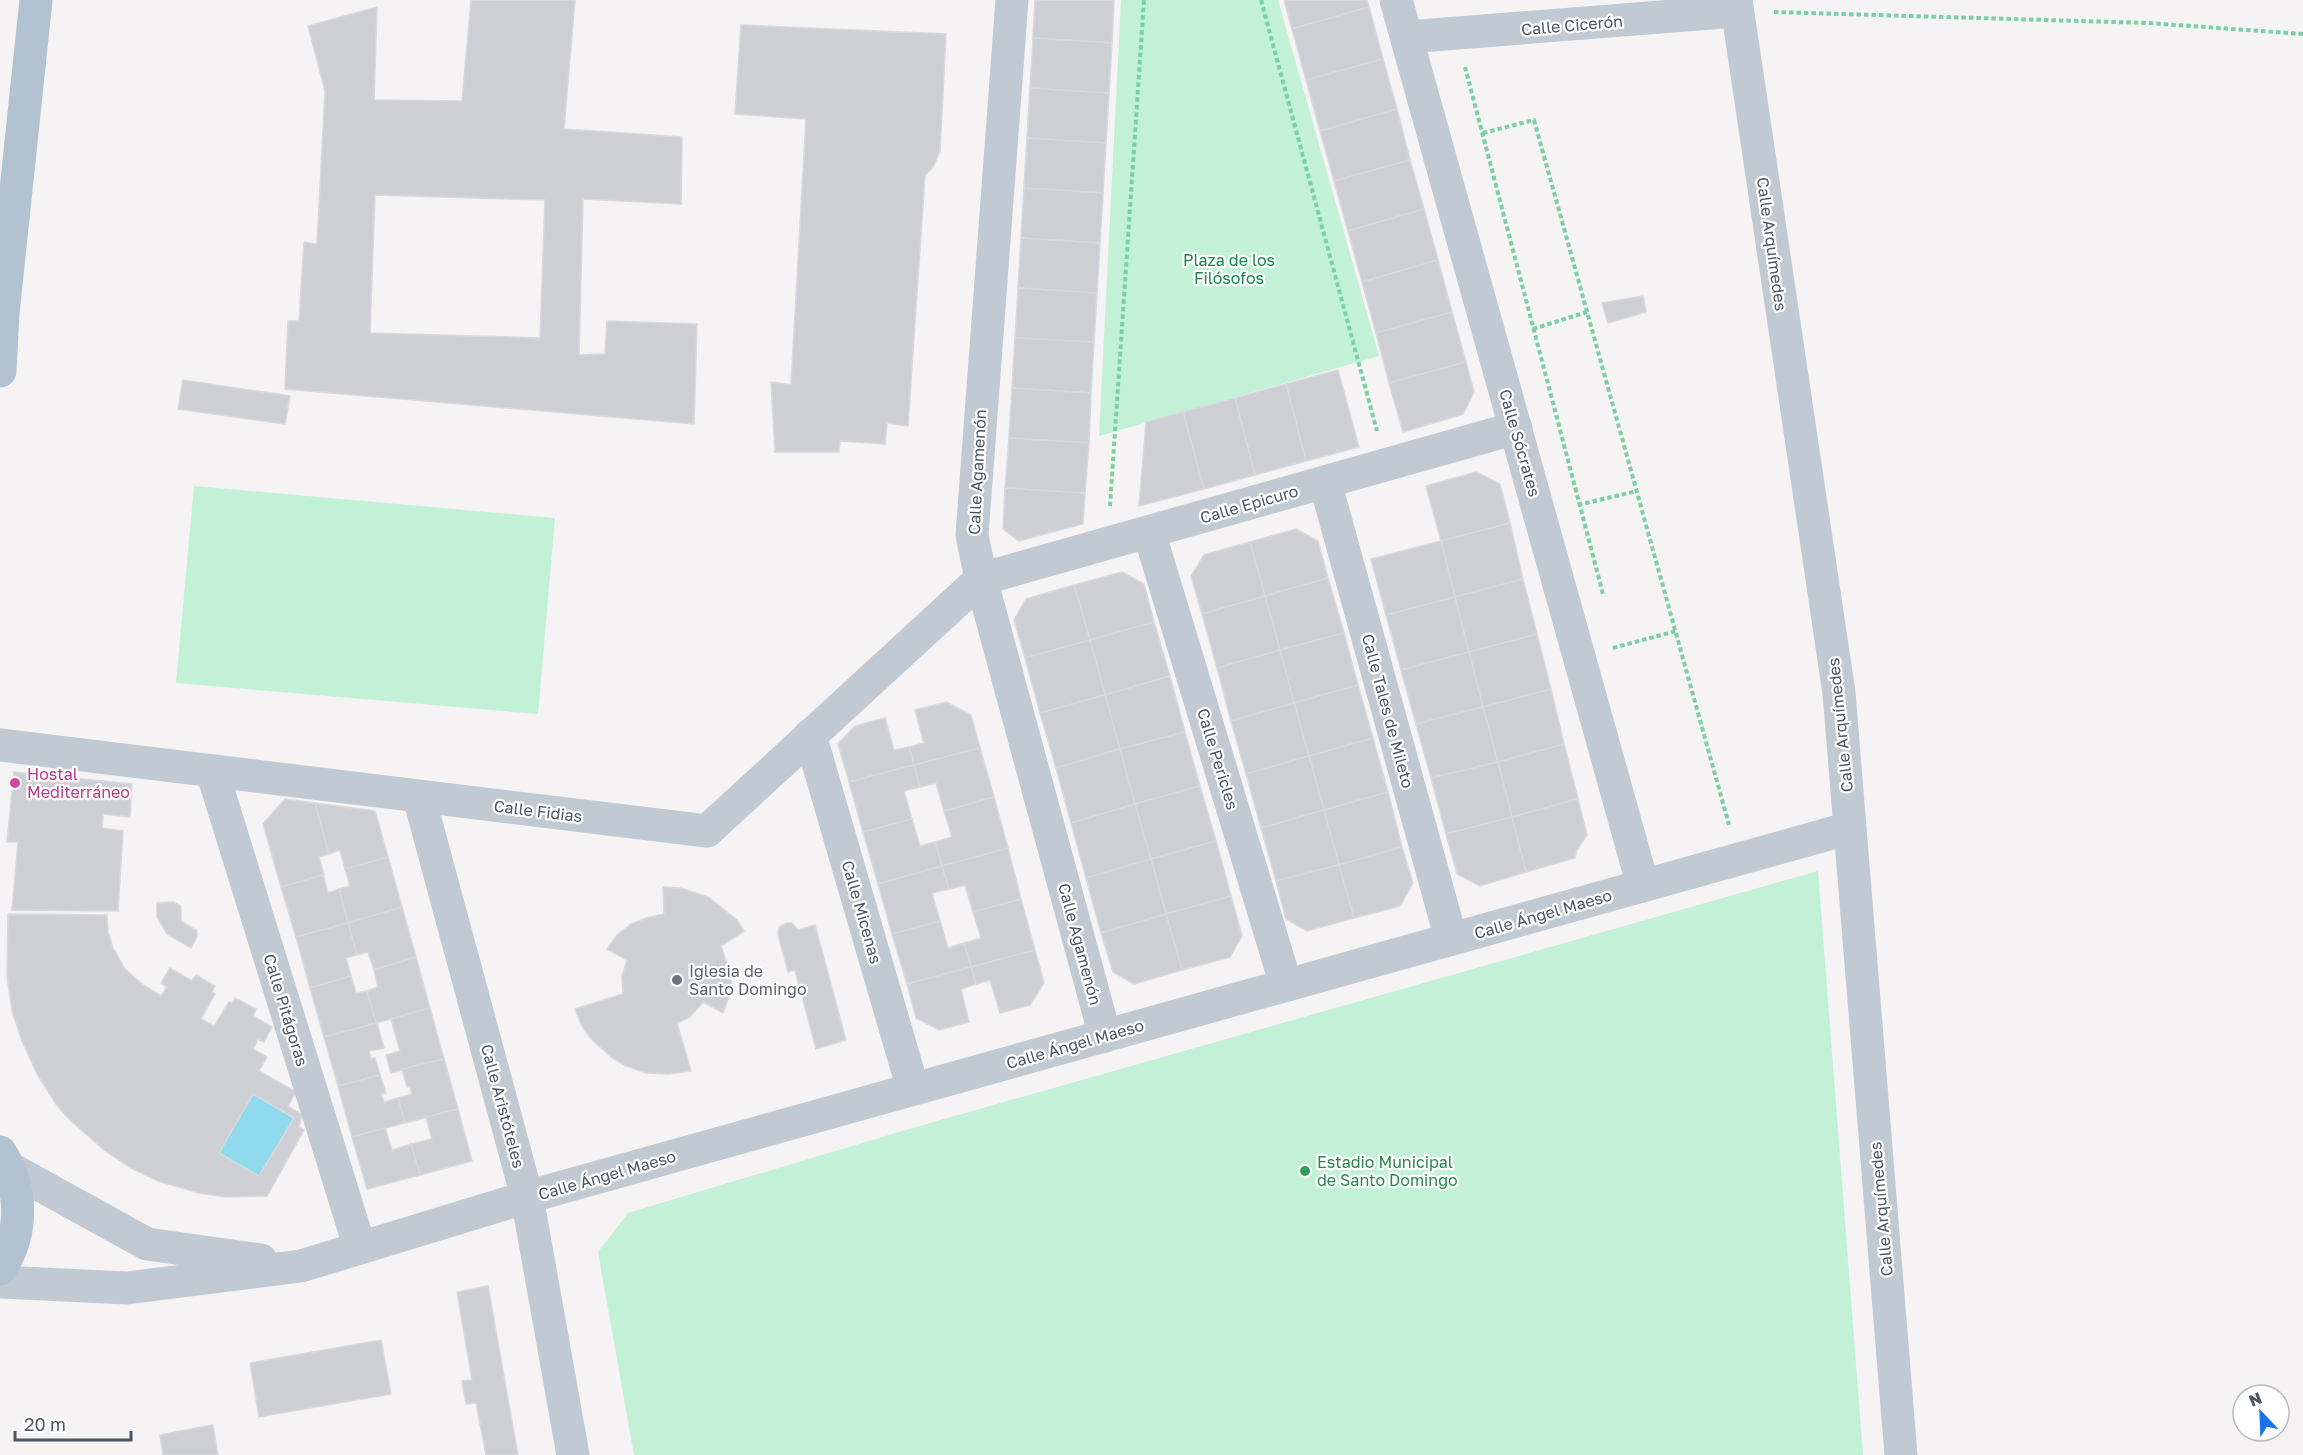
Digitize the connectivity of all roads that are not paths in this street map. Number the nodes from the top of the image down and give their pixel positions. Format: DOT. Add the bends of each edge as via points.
graph roads {
  1 [pos="36,0"];
  2 [pos="1012,0"];
  3 [pos="1396,0"];
  4 [pos="1736,5"];
  5 [pos="1407,37"];
  6 [pos="0,372"];
  7 [pos="1516,428"];
  8 [pos="1325,482"];
  9 [pos="1149,532"];
  10 [pos="981,579"];
  11 [pos="810,735"];
  12 [pos="0,746"];
  13 [pos="212,771"];
  14 [pos="419,797"];
  15 [pos="1850,828"];
  16 [pos="1643,886"];
  17 [pos="1451,939"];
  18 [pos="1286,985"];
  19 [pos="1105,1036"];
  20 [pos="913,1089"];
  21 [pos="5,1160"];
  22 [pos="528,1197"];
  23 [pos="360,1248"];
  24 [pos="301,1266"];
  25 [pos="0,1269"];
  26 [pos="0,1282"];
  27 [pos="573,1455"];
  28 [pos="1900,1455"];
  1 -- 6 [label="main road"];
  2 -- 10 [label="street, Calle Agamenón" via="972,535"];
  3 -- 5 [label="street, Calle Sócrates"];
  4 -- 5 [label="street, Calle Cicerón"];
  4 -- 15 [label="street, Calle Arquímedes" via="1839,693"];
  5 -- 7 [label="street, Calle Sócrates"];
  7 -- 8 [label="street, Calle Epicuro"];
  7 -- 16 [label="street, Calle Sócrates"];
  8 -- 9 [label="street, Calle Epicuro"];
  8 -- 17 [label="street, Calle Tales de Mileto"];
  9 -- 10 [label="street, Calle Epicuro"];
  9 -- 18 [label="street, Calle Pericles"];
  10 -- 11 [label="street, Calle Fidias"];
  10 -- 19 [label="street, Calle Agamenón"];
  11 -- 14 [label="street, Calle Fidias" via="707,831"];
  11 -- 20 [label="street, Calle Micenas"];
  12 -- 13 [label="street, Calle Fidias"];
  13 -- 14 [label="street, Calle Fidias"];
  13 -- 23 [label="street, Calle Pitágoras"];
  14 -- 22 [label="street, Calle Aristóteles"];
  15 -- 16 [label="street, Calle Ángel Maeso"];
  15 -- 28 [label="street, Calle Arquímedes"];
  16 -- 17 [label="street, Calle Ángel Maeso"];
  17 -- 18 [label="street, Calle Ángel Maeso"];
  18 -- 19 [label="street, Calle Ángel Maeso"];
  19 -- 20 [label="street, Calle Ángel Maeso"];
  20 -- 22 [label="street, Calle Ángel Maeso"];
  21 -- 24 [label="street" via="147,1244"];
  21 -- 25 [label="main road" via="18,1199 16,1231"];
  22 -- 23 [label="street, Calle Ángel Maeso"];
  22 -- 27 [label="street, Calle Aristóteles"];
  23 -- 24 [label="street, Calle Ángel Maeso"];
  24 -- 26 [label="street, Calle Ángel Maeso" via="127,1288"];
}
